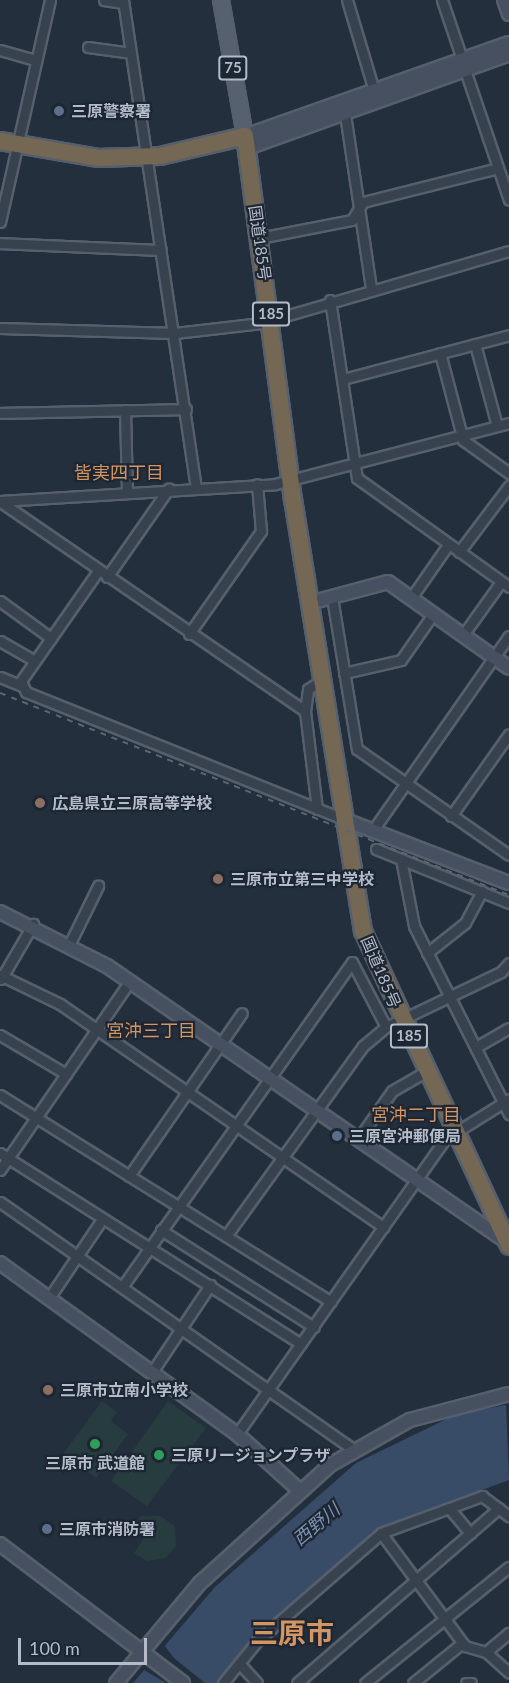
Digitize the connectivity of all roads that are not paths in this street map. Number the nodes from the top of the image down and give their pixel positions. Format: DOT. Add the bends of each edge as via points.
graph roads {
  1 [pos="50,0"];
  2 [pos="104,0"];
  3 [pos="221,0"];
  4 [pos="347,0"];
  5 [pos="442,0"];
  6 [pos="504,0"];
  7 [pos="123,1"];
  8 [pos="509,14"];
  9 [pos="509,43"];
  10 [pos="88,47"];
  11 [pos="0,50"];
  12 [pos="131,53"];
  13 [pos="509,54"];
  14 [pos="36,60"];
  15 [pos="464,65"];
  16 [pos="374,89"];
  17 [pos="378,102"];
  18 [pos="345,114"];
  19 [pos="0,141"];
  20 [pos="246,142"];
  21 [pos="10,151"];
  22 [pos="148,161"];
  23 [pos="498,168"];
  24 [pos="509,200"];
  25 [pos="359,210"];
  26 [pos="0,222"];
  27 [pos="259,238"];
  28 [pos="0,243"];
  29 [pos="161,250"];
  30 [pos="509,251"];
  31 [pos="371,289"];
  32 [pos="330,300"];
  33 [pos="271,318"];
  34 [pos="0,328"];
  35 [pos="175,333"];
  36 [pos="509,334"];
  37 [pos="475,344"];
  38 [pos="440,353"];
  39 [pos="343,379"];
  40 [pos="186,409"];
  41 [pos="125,410"];
  42 [pos="0,413"];
  43 [pos="509,423"];
  44 [pos="497,426"];
  45 [pos="462,436"];
  46 [pos="355,464"];
  47 [pos="509,473"];
  48 [pos="294,480"];
  49 [pos="257,484"];
  50 [pos="509,486"];
  51 [pos="196,487"];
  52 [pos="169,488"];
  53 [pos="128,490"];
  54 [pos="448,545"];
  55 [pos="459,552"];
  56 [pos="99,571"];
  57 [pos="107,577"];
  58 [pos="505,585"];
  59 [pos="411,598"];
  60 [pos="325,599"];
  61 [pos="0,601"];
  62 [pos="433,614"];
  63 [pos="189,634"];
  64 [pos="463,635"];
  65 [pos="509,636"];
  66 [pos="51,638"];
  67 [pos="0,641"];
  68 [pos="494,658"];
  69 [pos="35,661"];
  70 [pos="509,668"];
  71 [pos="344,673"];
  72 [pos="0,677"];
  73 [pos="321,681"];
  74 [pos="22,686"];
  75 [pos="305,711"];
  76 [pos="509,734"];
  77 [pos="405,785"];
  78 [pos="317,809"];
  79 [pos="451,816"];
  80 [pos="343,819"];
  81 [pos="373,830"];
  82 [pos="376,849"];
  83 [pos="509,855"];
  84 [pos="400,859"];
  85 [pos="509,883"];
  86 [pos="98,886"];
  87 [pos="482,891"];
  88 [pos="509,903"];
  89 [pos="0,912"];
  90 [pos="33,924"];
  91 [pos="70,943"];
  92 [pos="428,953"];
  93 [pos="507,968"];
  94 [pos="1,978"];
  95 [pos="129,982"];
  96 [pos="450,998"];
  97 [pos="242,1013"];
  98 [pos="394,1024"];
  99 [pos="97,1028"];
  100 [pos="509,1028"];
  101 [pos="0,1035"];
  102 [pos="220,1045"];
  103 [pos="476,1047"];
  104 [pos="426,1071"];
  105 [pos="66,1074"];
  106 [pos="267,1075"];
  107 [pos="189,1090"];
  108 [pos="0,1095"];
  109 [pos="506,1101"];
  110 [pos="314,1109"];
  111 [pos="509,1114"];
  112 [pos="37,1116"];
  113 [pos="234,1123"];
  114 [pos="455,1131"];
  115 [pos="358,1139"];
  116 [pos="4,1156"];
  117 [pos="282,1156"];
  118 [pos="0,1170"];
  119 [pos="129,1176"];
  120 [pos="416,1180"];
  121 [pos="0,1202"];
  122 [pos="177,1206"];
  123 [pos="102,1219"];
  124 [pos="383,1227"];
  125 [pos="161,1230"];
  126 [pos="226,1236"];
  127 [pos="508,1243"];
  128 [pos="150,1246"];
  129 [pos="77,1256"];
  130 [pos="0,1263"];
  131 [pos="210,1285"];
  132 [pos="122,1287"];
  133 [pos="49,1298"];
  134 [pos="331,1302"];
  135 [pos="182,1327"];
  136 [pos="314,1327"];
  137 [pos="301,1344"];
  138 [pos="152,1371"];
  139 [pos="271,1388"];
  140 [pos="509,1394"];
  141 [pos="237,1434"];
  142 [pos="353,1449"];
  143 [pos="300,1491"];
  144 [pos="449,1508"];
  145 [pos="499,1508"];
  146 [pos="509,1516"];
  147 [pos="381,1533"];
  148 [pos="470,1533"];
  149 [pos="0,1544"];
  150 [pos="509,1567"];
  151 [pos="416,1581"];
  152 [pos="443,1619"];
  153 [pos="509,1633"];
  154 [pos="462,1642"];
  155 [pos="143,1648"];
  156 [pos="486,1652"];
  157 [pos="239,1663"];
  158 [pos="509,1673"];
  159 [pos="116,1683"];
  160 [pos="183,1683"];
  161 [pos="223,1683"];
  162 [pos="257,1683"];
  163 [pos="297,1683"];
  164 [pos="365,1683"];
  165 [pos="412,1683"];
  166 [pos="466,1683"];
  167 [pos="471,1683"];
  1 -- 14 [label="street"];
  2 -- 7 [label="street"];
  3 -- 20 [label="main road, 75"];
  4 -- 16 [label="street"];
  5 -- 15 [label="street"];
  6 -- 8 [label="street"];
  7 -- 12 [label="street"];
  9 -- 15 [label="street"];
  10 -- 12 [label="street"];
  11 -- 14 [label="street"];
  12 -- 22 [label="street"];
  13 -- 15 [label="street"];
  14 -- 21 [label="street"];
  15 -- 16 [label="street"];
  15 -- 17 [label="street"];
  15 -- 23 [label="street"];
  16 -- 17 [label="street"];
  16 -- 20 [label="street"];
  17 -- 18 [label="street"];
  18 -- 20 [label="street"];
  18 -- 25 [label="street"];
  19 -- 21 [label="highway"];
  20 -- 22 [label="highway"];
  20 -- 27 [label="highway, 国道185号 / 185"];
  21 -- 22 [label="highway" via="69,166"];
  21 -- 26 [label="street"];
  22 -- 29 [label="street"];
  23 -- 24 [label="street"];
  23 -- 25 [label="street" via="363,202"];
  25 -- 27 [label="street" via="352,220"];
  25 -- 31 [label="street"];
  27 -- 33 [label="highway, 国道185号 / 185"];
  28 -- 29 [label="street"];
  29 -- 35 [label="street"];
  30 -- 31 [label="street"];
  31 -- 32 [label="street"];
  32 -- 33 [label="street"];
  32 -- 39 [label="street"];
  33 -- 35 [label="street"];
  33 -- 48 [label="highway, 国道185号 / 185"];
  34 -- 35 [label="street"];
  35 -- 40 [label="street"];
  36 -- 37 [label="street"];
  37 -- 38 [label="street"];
  37 -- 44 [label="street"];
  38 -- 39 [label="street"];
  38 -- 45 [label="street"];
  39 -- 46 [label="street"];
  40 -- 41 [label="street"];
  40 -- 51 [label="street"];
  41 -- 42 [label="street"];
  41 -- 53 [label="street"];
  43 -- 44 [label="street"];
  44 -- 45 [label="street"];
  45 -- 46 [label="street"];
  45 -- 47 [label="street"];
  46 -- 48 [label="street"];
  46 -- 54 [label="street" via="357,478 367,487"];
  48 -- 49 [label="street"];
  48 -- 60 [label="highway, 国道185号 / 185" via="303,498"];
  48 -- 73 [label="highway, 国道185号 / 185"];
  49 -- 51 [label="street"];
  49 -- 63 [label="street" via="261,531"];
  50 -- 55 [label="street"];
  51 -- 52 [label="street"];
  52 -- 53 [label="street"];
  52 -- 57 [label="street"];
  53 -- 56 [label="street" via="0,501"];
  54 -- 55 [label="street"];
  54 -- 59 [label="street"];
  55 -- 58 [label="street"];
  56 -- 57 [label="street"];
  56 -- 66 [label="street"];
  57 -- 63 [label="street"];
  58 -- 64 [label="street"];
  59 -- 60 [label="street" via="388,582"];
  59 -- 62 [label="street"];
  60 -- 71 [label="street"];
  60 -- 80 [label="highway, 国道185号 / 185"];
  61 -- 66 [label="street"];
  62 -- 64 [label="street"];
  62 -- 71 [label="street" via="401,660"];
  63 -- 75 [label="street"];
  64 -- 68 [label="street"];
  65 -- 68 [label="street"];
  66 -- 69 [label="street"];
  67 -- 69 [label="street"];
  68 -- 70 [label="street"];
  68 -- 77 [label="street"];
  69 -- 74 [label="street"];
  71 -- 77 [label="street" via="357,749"];
  72 -- 74 [label="street"];
  73 -- 75 [label="street" via="308,689"];
  73 -- 80 [label="highway, 国道185号 / 185"];
  74 -- 78 [label="street"];
  75 -- 78 [label="street"];
  76 -- 79 [label="street"];
  77 -- 79 [label="street"];
  77 -- 81 [label="street"];
  78 -- 80 [label="street"];
  79 -- 83 [label="street"];
  80 -- 81 [label="street"];
  80 -- 98 [label="highway, 国道185号 / 185" via="363,931"];
  81 -- 85 [label="street"];
  82 -- 84 [label="street"];
  84 -- 87 [label="street"];
  84 -- 92 [label="street" via="414,926"];
  86 -- 91 [label="street"];
  87 -- 88 [label="street"];
  87 -- 92 [label="street" via="465,922"];
  89 -- 90 [label="street"];
  90 -- 91 [label="street"];
  90 -- 94 [label="street"];
  91 -- 95 [label="street"];
  92 -- 96 [label="street"];
  93 -- 96 [label="street"];
  94 -- 99 [label="street"];
  95 -- 99 [label="street"];
  95 -- 102 [label="street"];
  96 -- 98 [label="street"];
  96 -- 103 [label="street"];
  97 -- 102 [label="street"];
  98 -- 104 [label="highway, 国道185号 / 185"];
  98 -- 106 [label="street" via="352,962"];
  98 -- 110 [label="street" via="350,1059"];
  99 -- 105 [label="street"];
  99 -- 107 [label="street"];
  100 -- 103 [label="street"];
  101 -- 105 [label="street"];
  102 -- 106 [label="street"];
  102 -- 107 [label="street"];
  103 -- 109 [label="street"];
  104 -- 114 [label="highway, 国道185号 / 185"];
  104 -- 115 [label="street" via="392,1092"];
  105 -- 112 [label="street"];
  106 -- 110 [label="street"];
  106 -- 113 [label="street"];
  107 -- 113 [label="street"];
  107 -- 119 [label="street"];
  108 -- 112 [label="street"];
  109 -- 111 [label="street"];
  109 -- 114 [label="street"];
  110 -- 115 [label="street"];
  110 -- 117 [label="street"];
  112 -- 116 [label="street"];
  112 -- 119 [label="street"];
  113 -- 117 [label="street"];
  113 -- 122 [label="street"];
  114 -- 120 [label="street"];
  114 -- 127 [label="highway, 国道185号 / 185"];
  115 -- 120 [label="street"];
  116 -- 118 [label="street"];
  116 -- 123 [label="street"];
  117 -- 124 [label="street"];
  117 -- 126 [label="street"];
  119 -- 122 [label="street"];
  120 -- 124 [label="street"];
  120 -- 127 [label="street"];
  121 -- 129 [label="street"];
  122 -- 125 [label="street"];
  122 -- 126 [label="street"];
  123 -- 128 [label="street"];
  123 -- 129 [label="street"];
  124 -- 134 [label="street"];
  125 -- 128 [label="street"];
  125 -- 136 [label="street"];
  126 -- 134 [label="street"];
  128 -- 131 [label="street"];
  128 -- 132 [label="street"];
  129 -- 132 [label="street"];
  129 -- 133 [label="street"];
  130 -- 133 [label="street"];
  131 -- 135 [label="street"];
  131 -- 137 [label="street"];
  132 -- 135 [label="street"];
  133 -- 138 [label="street"];
  134 -- 136 [label="street"];
  135 -- 138 [label="street"];
  135 -- 139 [label="street"];
  136 -- 137 [label="street"];
  137 -- 139 [label="street"];
  138 -- 141 [label="street"];
  139 -- 141 [label="street"];
  139 -- 142 [label="street"];
  140 -- 142 [label="street" via="434,1411"];
  141 -- 143 [label="street"];
  142 -- 143 [label="street"];
  143 -- 155 [label="street" via="200,1583"];
  144 -- 145 [label="street" via="482,1496"];
  144 -- 147 [label="street"];
  144 -- 148 [label="street"];
  145 -- 146 [label="street"];
  145 -- 148 [label="street"];
  147 -- 151 [label="street"];
  147 -- 157 [label="street"];
  148 -- 151 [label="street"];
  149 -- 155 [label="street"];
  150 -- 152 [label="street"];
  151 -- 152 [label="street"];
  151 -- 163 [label="street"];
  152 -- 154 [label="street"];
  152 -- 164 [label="street"];
  153 -- 156 [label="street"];
  154 -- 156 [label="street"];
  154 -- 165 [label="street"];
  155 -- 159 [label="street"];
  155 -- 160 [label="street"];
  156 -- 158 [label="street"];
  157 -- 161 [label="street"];
  157 -- 162 [label="street"];
  166 -- 167 [label="street"];
}
